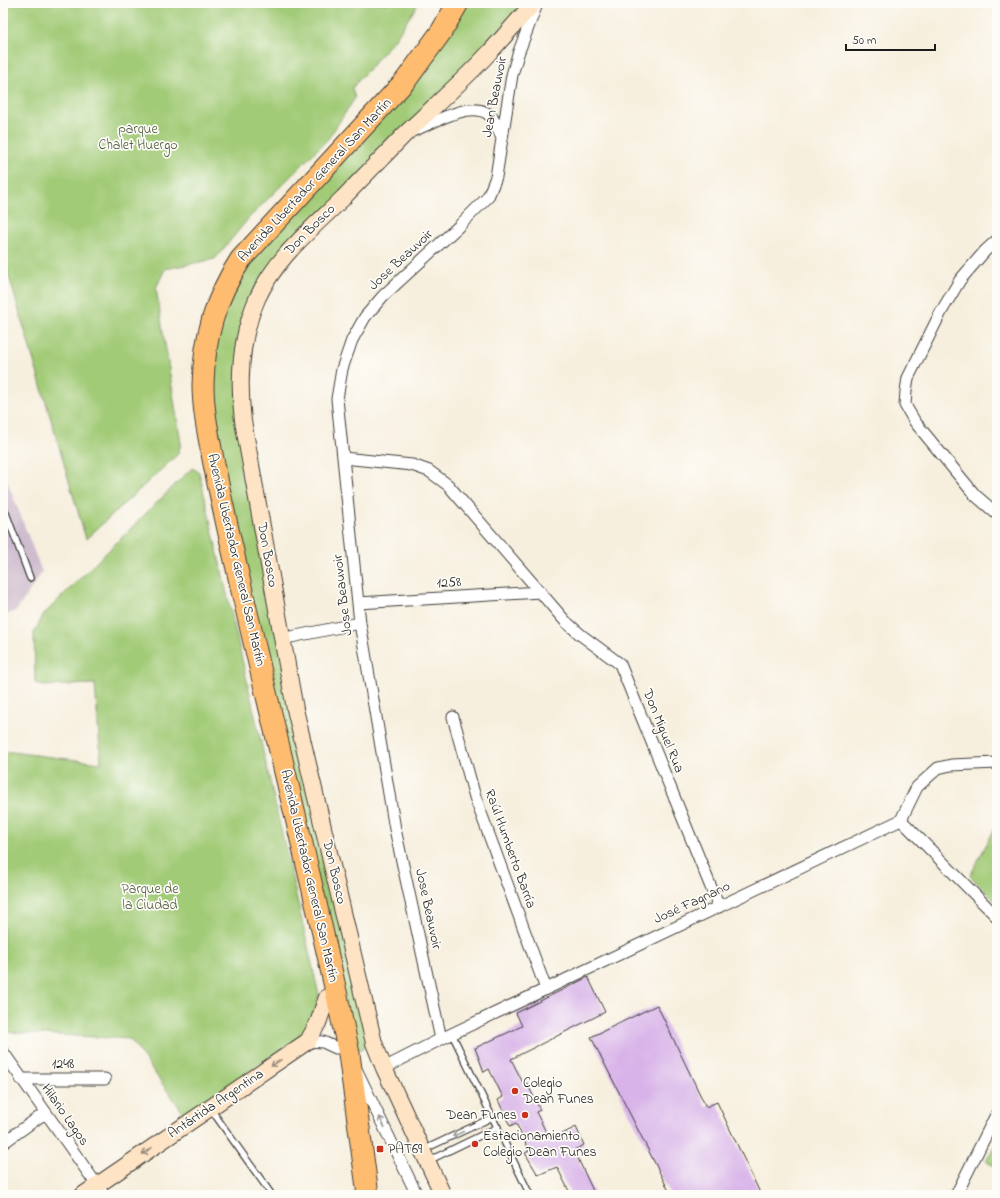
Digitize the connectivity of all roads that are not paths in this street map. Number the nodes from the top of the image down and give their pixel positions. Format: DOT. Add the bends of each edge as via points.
graph roads {
  1 [pos="442,3"];
  2 [pos="458,3"];
  3 [pos="534,3"];
  4 [pos="537,3"];
  5 [pos="404,135"];
  6 [pos="502,138"];
  7 [pos="488,197"];
  8 [pos="997,240"];
  9 [pos="343,458"];
  10 [pos="3,505"];
  11 [pos="997,514"];
  12 [pos="30,578"];
  13 [pos="541,592"];
  14 [pos="358,603"];
  15 [pos="360,623"];
  16 [pos="281,639"];
  17 [pos="453,718"];
  18 [pos="997,763"];
  19 [pos="901,820"];
  20 [pos="719,907"];
  21 [pos="997,917"];
  22 [pos="546,989"];
  23 [pos="327,996"];
  24 [pos="452,1034"];
  25 [pos="441,1039"];
  26 [pos="308,1041"];
  27 [pos="342,1051"];
  28 [pos="3,1052"];
  29 [pos="384,1068"];
  30 [pos="105,1078"];
  31 [pos="22,1079"];
  32 [pos="360,1092"];
  33 [pos="210,1108"];
  34 [pos="45,1113"];
  35 [pos="997,1113"];
  36 [pos="493,1117"];
  37 [pos="498,1128"];
  38 [pos="3,1143"];
  39 [pos="425,1155"];
  40 [pos="366,1187"];
  41 [pos="100,1190"];
  42 [pos="83,1195"];
  43 [pos="272,1195"];
  44 [pos="417,1195"];
  45 [pos="443,1195"];
  46 [pos="530,1195"];
  47 [pos="956,1195"];
  1 -- 23 [label="highway, Avenida Libertador General San Martín" via="426,35 407,61 355,121 263,216 226,261 213,287 194,347 191,377 199,446 268,760"];
  2 -- 27 [label="highway, Avenida Libertador General San Martín" via="441,32 406,80 241,259 228,277 210,326 205,353 203,387 207,432 325,944"];
  3 -- 5 [label="main road, Don Bosco" via="487,55"];
  4 -- 6 [label="street, Jean Beauvoir" via="512,75"];
  5 -- 6 [label="street" via="463,110 474,109 486,112 493,119"];
  5 -- 16 [label="main road, Don Bosco" via="289,250 270,275 257,299 248,324 240,375 240,398"];
  6 -- 7 [label="street, Jean Beauvoir" via="496,178"];
  7 -- 9 [label="street, Jose Beauvoir" via="383,296 365,317 352,340 342,369 337,400"];
  8 -- 11 [label="street" via="960,280 941,312 908,378 905,405 915,422 975,495"];
  9 -- 13 [label="street, Don Miguel Rua" via="412,465 429,471 448,485"];
  9 -- 14 [label="street, Jose Beauvoir"];
  10 -- 12 [label="lane"];
  13 -- 14 [label="street, 1258"];
  13 -- 20 [label="street, Don Miguel Rua" via="571,626 620,664"];
  14 -- 15 [label="street, Jose Beauvoir"];
  15 -- 16 [label="street"];
  15 -- 25 [label="street, Jose Beauvoir" via="395,829"];
  16 -- 29 [label="main road, Don Bosco" via="295,709 374,1043"];
  17 -- 22 [label="street, Raúl Humberto Barría" via="475,797"];
  18 -- 19 [label="street" via="938,768 917,787"];
  19 -- 20 [label="street, José Fagnano"];
  19 -- 21 [label="street"];
  20 -- 22 [label="street, José Fagnano"];
  22 -- 24 [label="street, José Fagnano"];
  23 -- 26 [label="main road, Antártida Argentina" via="318,1023"];
  23 -- 27 [label="highway, Avenida Libertador General San Martín"];
  24 -- 25 [label="street, José Fagnano"];
  24 -- 36 [label="lane"];
  25 -- 29 [label="street, José Fagnano"];
  26 -- 27 [label="street" via="323,1042"];
  26 -- 33 [label="main road, Antártida Argentina, one-way"];
  27 -- 32 [label="lane"];
  27 -- 40 [label="highway, Avenida Libertador General San Martín"];
  44 -- 27 [label="street, one-way"];
  28 -- 31 [label="street, Hilario Lagos"];
  29 -- 39 [label="main road, Don Bosco"];
  30 -- 31 [label="street, 1248"];
  31 -- 34 [label="street, Hilario Lagos"];
  33 -- 41 [label="main road, Antártida Argentina, one-way"];
  33 -- 43 [label="lane"];
  34 -- 38 [label="street"];
  34 -- 41 [label="street, Hilario Lagos"];
  35 -- 47 [label="street"];
  36 -- 37 [label="lane"];
  36 -- 39 [label="lane, one-way"];
  37 -- 39 [label="lane"];
  37 -- 46 [label="lane"];
  39 -- 45 [label="main road, Don Bosco"];
  41 -- 42 [label="main road, Antártida Argentina"];
}
